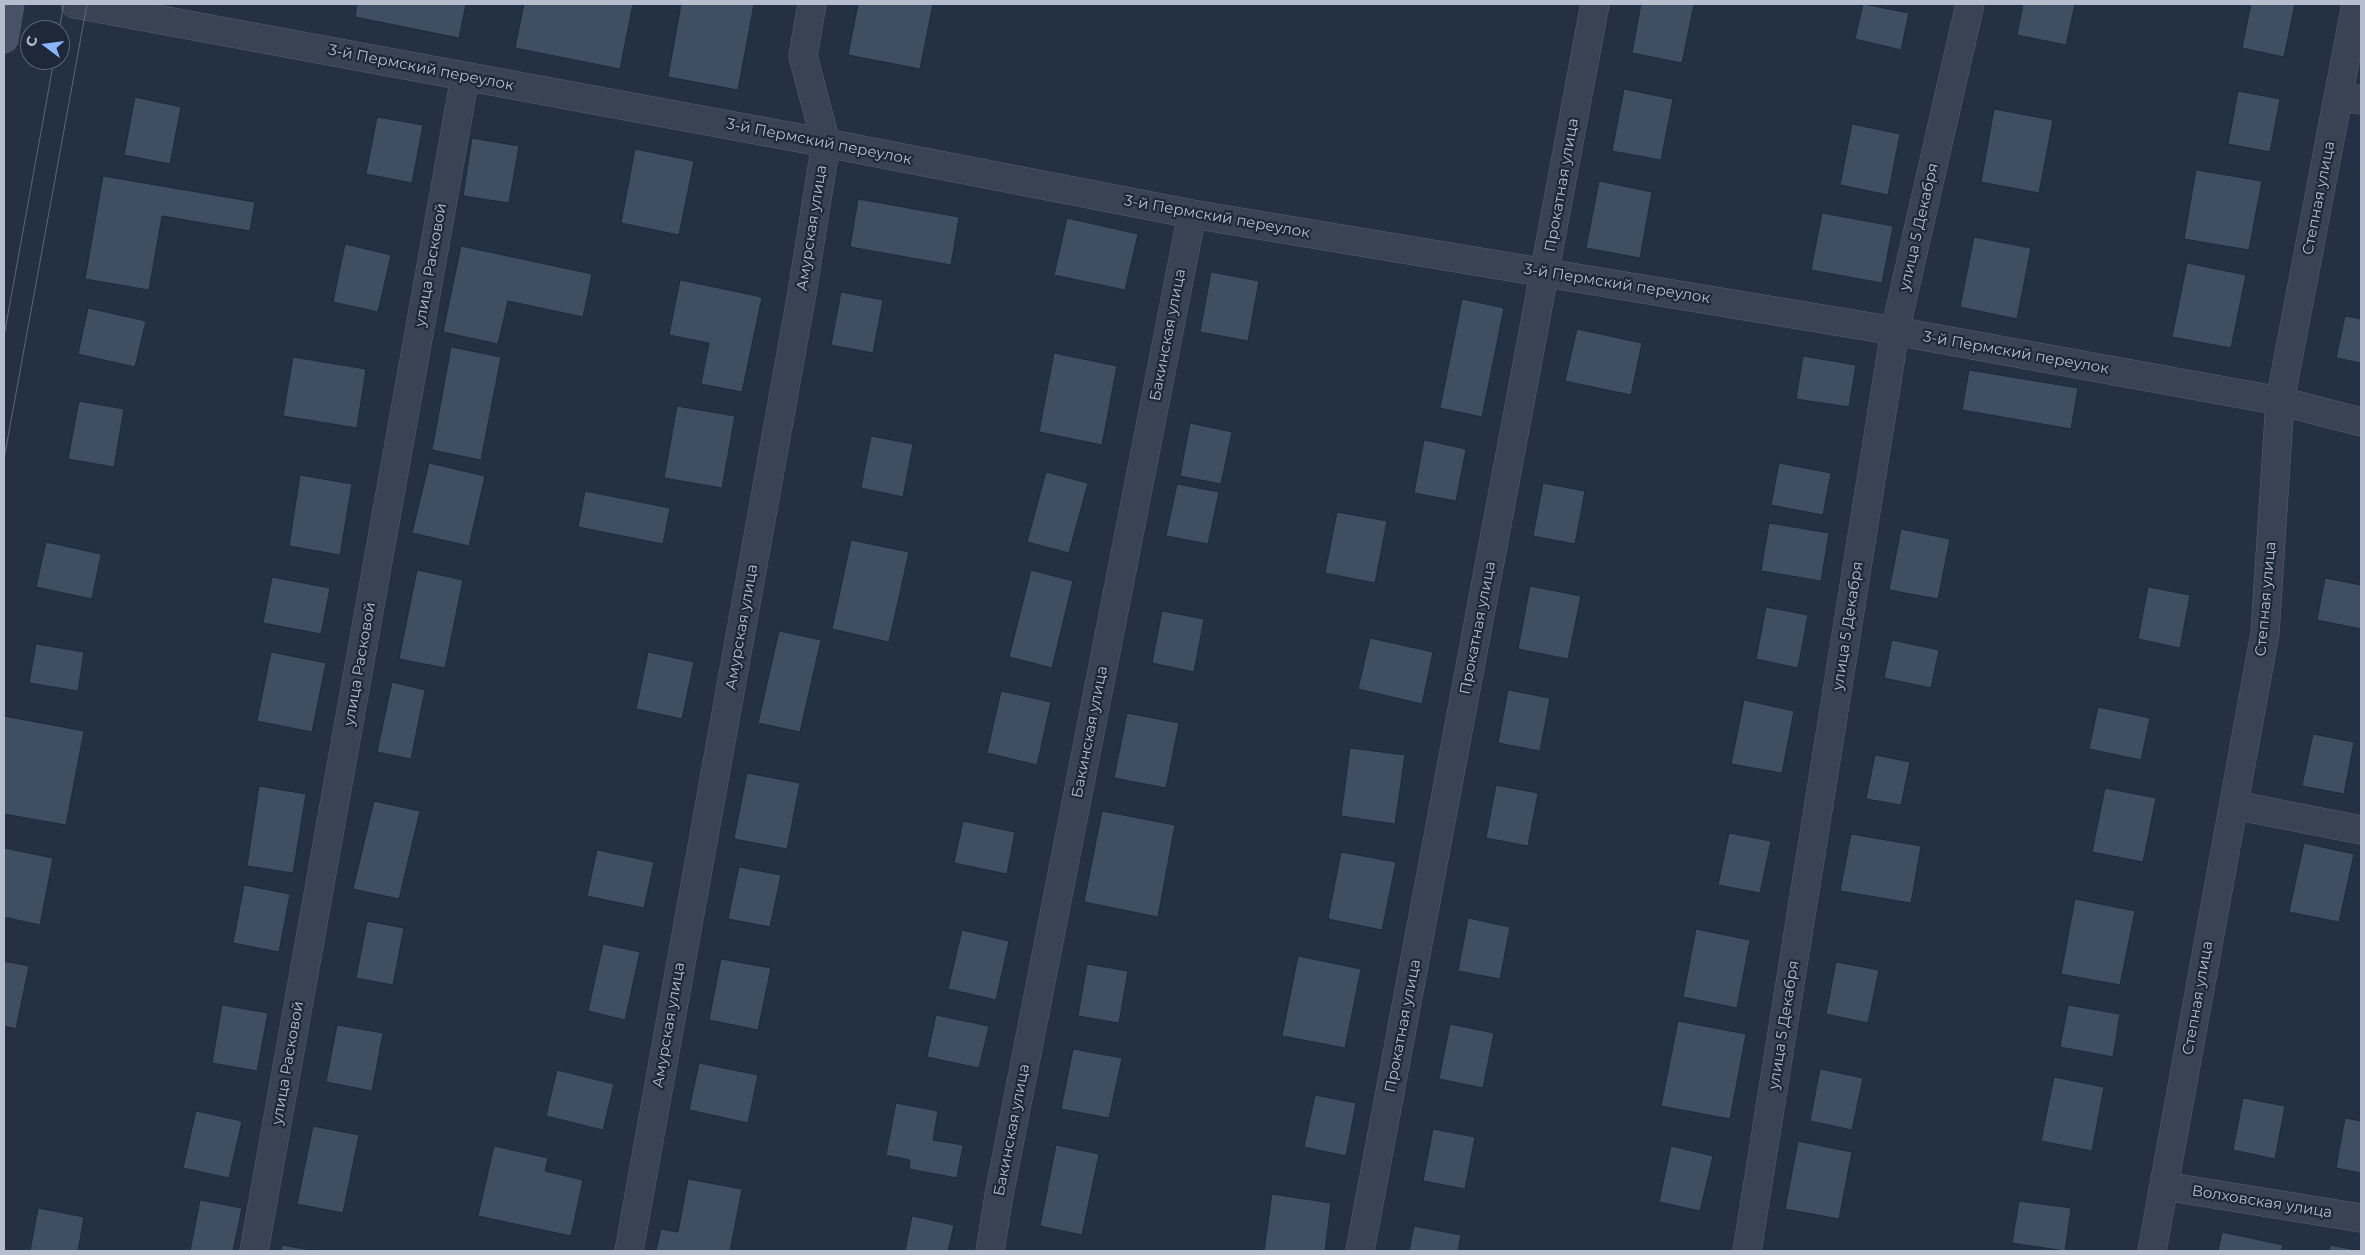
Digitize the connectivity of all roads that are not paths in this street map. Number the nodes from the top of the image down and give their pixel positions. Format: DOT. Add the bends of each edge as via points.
graph roads {
  1 [pos="10,4"];
  2 [pos="75,4"];
  3 [pos="812,4"];
  4 [pos="1595,4"];
  5 [pos="1970,4"];
  6 [pos="2356,4"];
  7 [pos="4,39"];
  8 [pos="465,77"];
  9 [pos="2350,98"];
  10 [pos="826,143"];
  11 [pos="1192,214"];
  12 [pos="1546,272"];
  13 [pos="1895,331"];
  14 [pos="2280,401"];
  15 [pos="2361,422"];
  16 [pos="2234,805"];
  17 [pos="2361,830"];
  18 [pos="2164,1186"];
  19 [pos="2361,1218"];
  20 [pos="254,1251"];
  21 [pos="629,1251"];
  22 [pos="990,1251"];
  23 [pos="1360,1251"];
  24 [pos="1747,1251"];
  25 [pos="2152,1251"];
  1 -- 7 [label="street"];
  2 -- 8 [label="street, 3-й Пермский переулок"];
  3 -- 10 [label="street, Амурская улица" via="803,56"];
  4 -- 12 [label="street, Прокатная улица"];
  5 -- 13 [label="street, улица 5 Декабря"];
  6 -- 9 [label="street, Степная улица"];
  8 -- 10 [label="street, 3-й Пермский переулок"];
  8 -- 20 [label="street, улица Расковой"];
  9 -- 14 [label="street, Степная улица"];
  10 -- 11 [label="street, 3-й Пермский переулок"];
  10 -- 21 [label="street, Амурская улица" via="802,293"];
  11 -- 12 [label="street, 3-й Пермский переулок"];
  11 -- 22 [label="street, Бакинская улица"];
  12 -- 13 [label="street, 3-й Пермский переулок"];
  12 -- 23 [label="street, Прокатная улица"];
  13 -- 14 [label="street, 3-й Пермский переулок"];
  13 -- 24 [label="street, улица 5 Декабря"];
  14 -- 15 [label="street, 3-й Пермский переулок"];
  14 -- 16 [label="street, Степная улица" via="2265,633"];
  16 -- 17 [label="street"];
  16 -- 18 [label="street, Степная улица"];
  18 -- 19 [label="street, Волховская улица"];
  18 -- 25 [label="street, Степная улица"];
}
